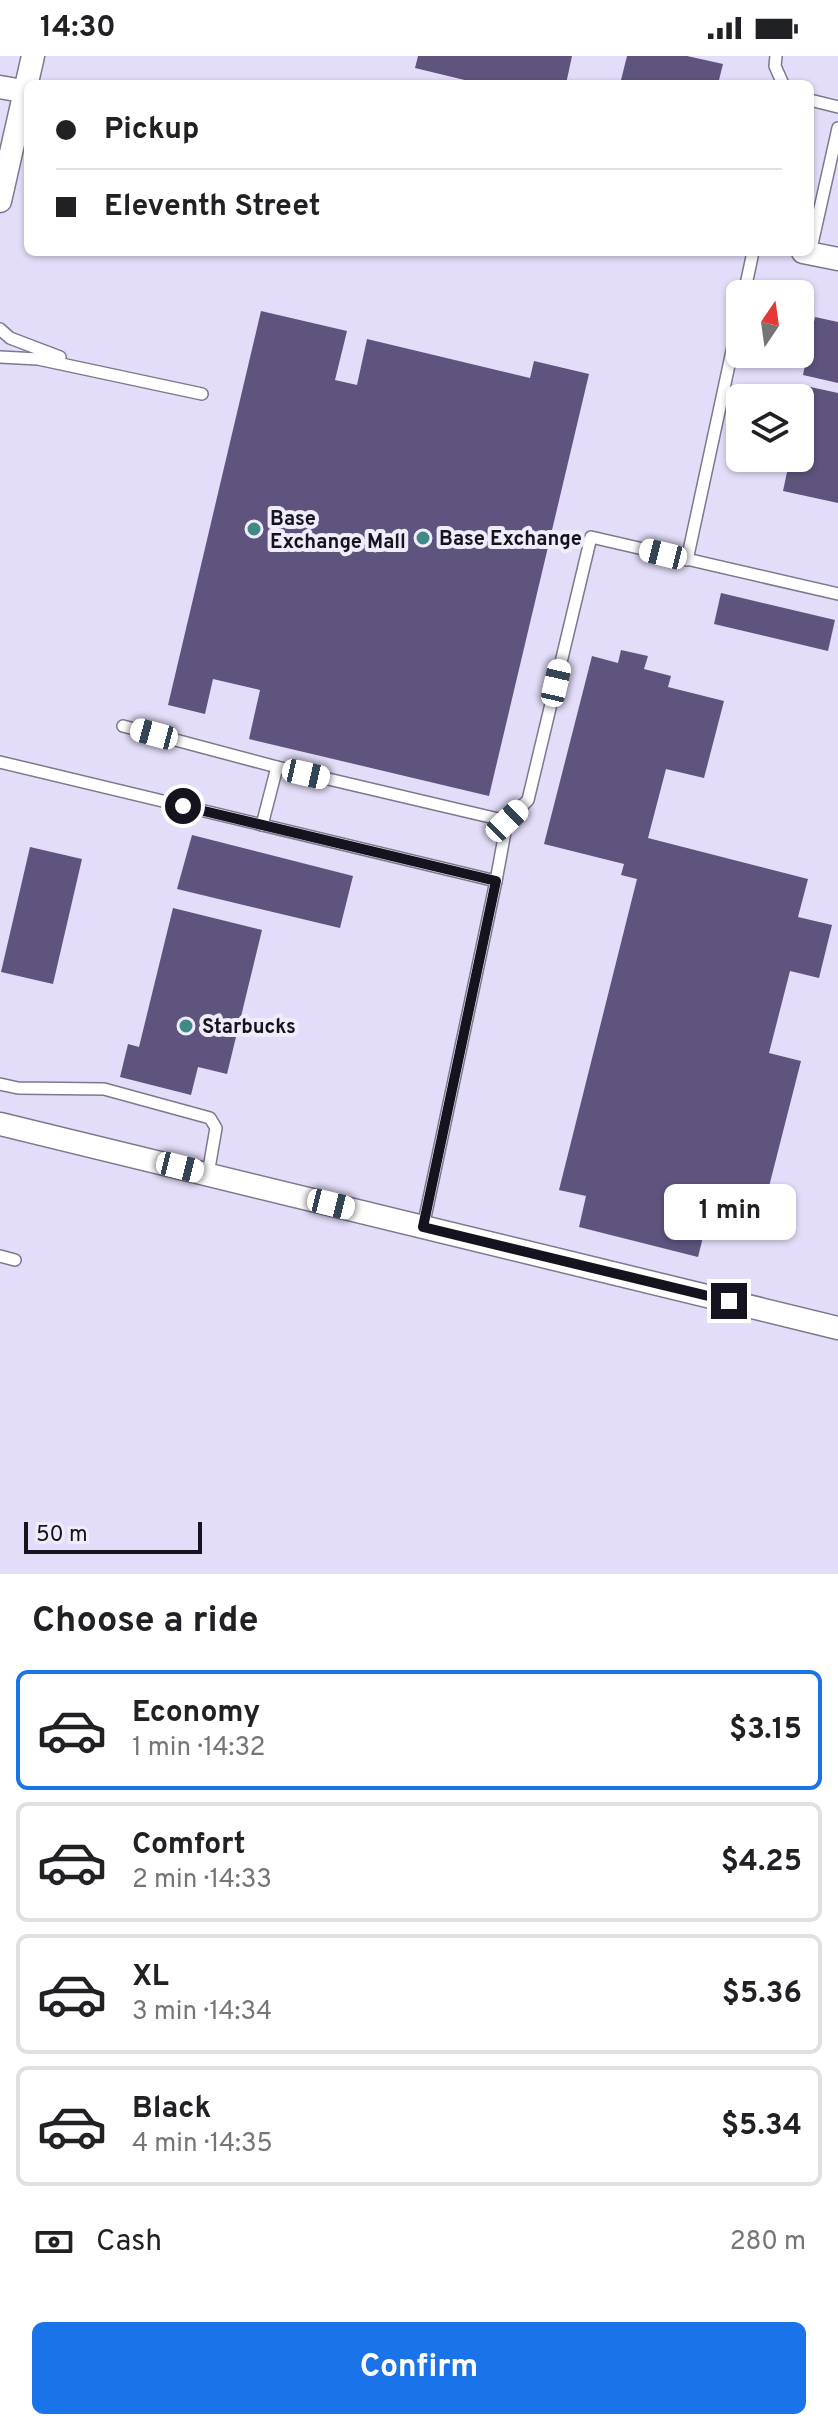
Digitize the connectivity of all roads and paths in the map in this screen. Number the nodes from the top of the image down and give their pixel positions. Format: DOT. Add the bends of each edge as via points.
graph roads {
  1 [pos="33,56"];
  2 [pos="776,56"];
  3 [pos="29,80"];
  4 [pos="781,80"];
  5 [pos="0,87"];
  6 [pos="24,91"];
  7 [pos="814,101"];
  8 [pos="24,104"];
  9 [pos="838,107"];
  10 [pos="838,128"];
  11 [pos="816,197"];
  12 [pos="0,201"];
  13 [pos="814,254"];
  14 [pos="752,256"];
  15 [pos="838,259"];
  16 [pos="747,280"];
  17 [pos="0,329"];
  18 [pos="0,357"];
  19 [pos="728,368"];
  20 [pos="102,371"];
  21 [pos="202,394"];
  22 [pos="687,560"];
  23 [pos="838,594"];
  24 [pos="123,726"];
  25 [pos="0,762"];
  26 [pos="277,767"];
  27 [pos="507,821"];
  28 [pos="262,825"];
  29 [pos="496,881"];
  30 [pos="0,1084"];
  31 [pos="0,1124"];
  32 [pos="208,1174"];
  33 [pos="423,1227"];
  34 [pos="0,1256"];
  35 [pos="15,1260"];
  36 [pos="838,1328"];
  1 -- 3 [label="street"];
  2 -- 4 [label="lane"];
  5 -- 6 [label="street"];
  7 -- 9 [label="lane"];
  8 -- 12 [label="street"];
  10 -- 11 [label="lane"];
  13 -- 15 [label="street"];
  14 -- 16 [label="lane"];
  17 -- 20 [label="lane" via="10,338"];
  18 -- 20 [label="lane"];
  19 -- 22 [label="lane"];
  20 -- 21 [label="lane"];
  22 -- 23 [label="lane"];
  22 -- 27 [label="lane" via="591,537 528,800"];
  24 -- 26 [label="lane"];
  25 -- 28 [label="lane"];
  26 -- 27 [label="lane"];
  26 -- 28 [label="lane"];
  27 -- 29 [label="lane"];
  28 -- 29 [label="lane"];
  29 -- 33 [label="lane"];
  30 -- 32 [label="lane" via="104,1089 210,1118 216,1128"];
  31 -- 32 [label="street"];
  32 -- 33 [label="street"];
  33 -- 36 [label="street"];
  34 -- 35 [label="lane"];
}
